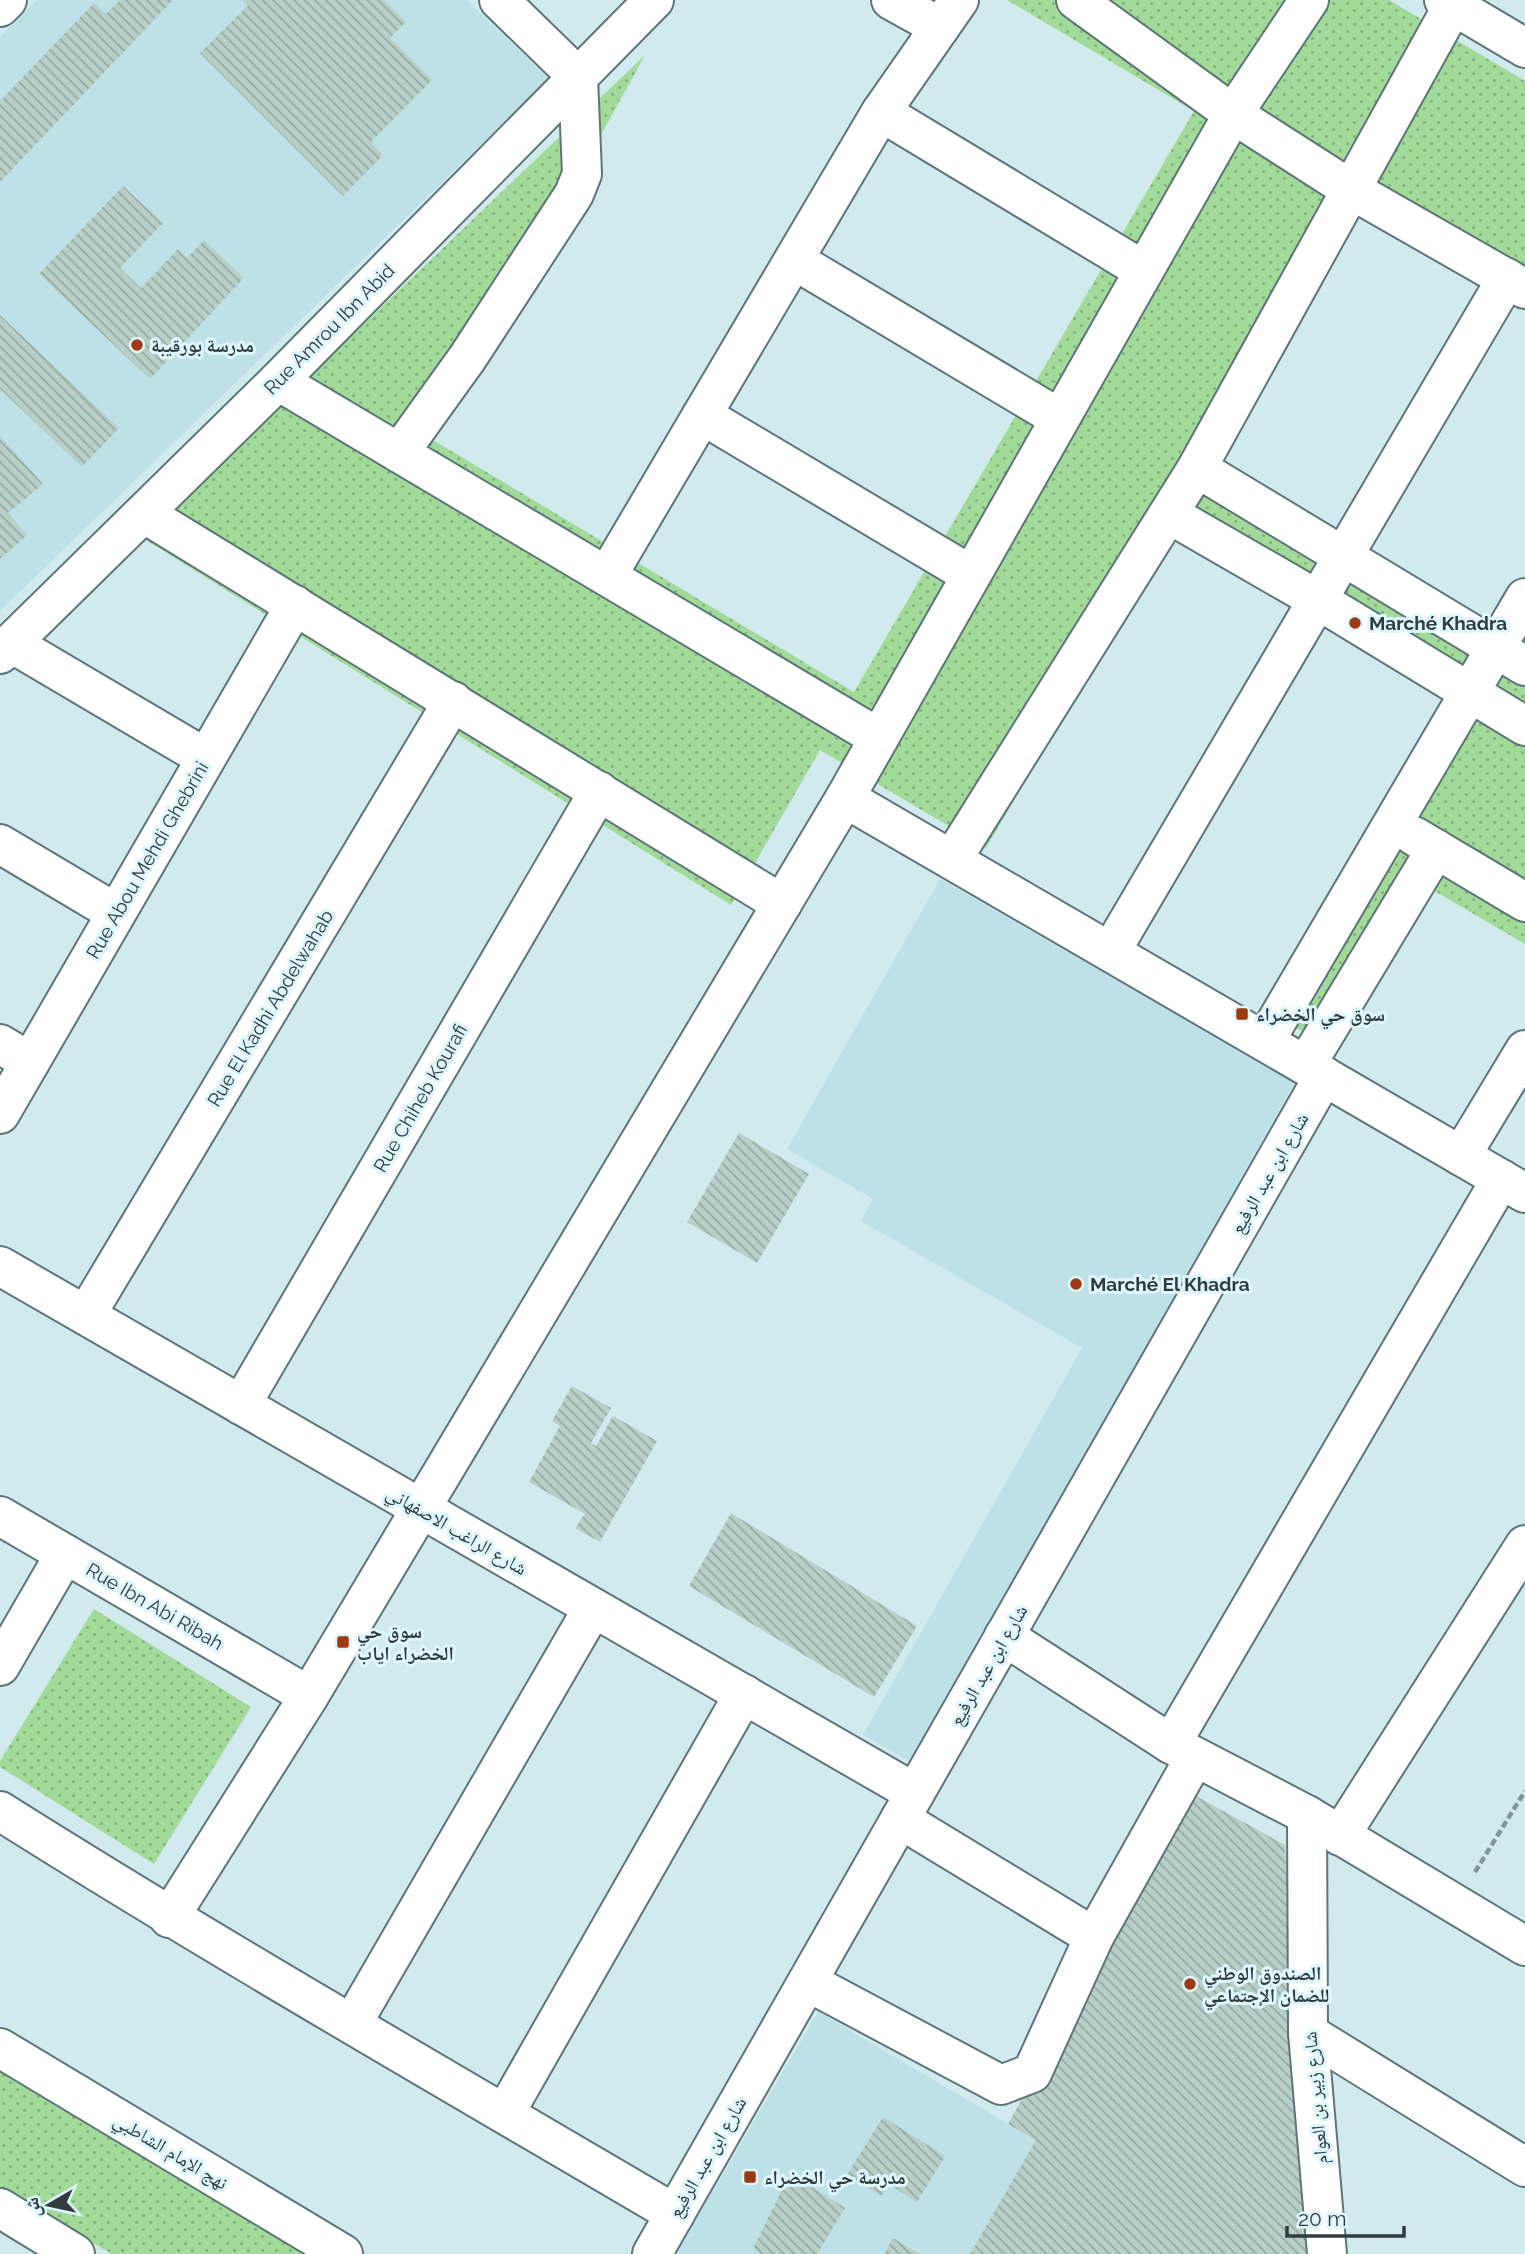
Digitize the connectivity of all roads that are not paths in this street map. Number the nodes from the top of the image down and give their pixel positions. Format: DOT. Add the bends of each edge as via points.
graph roads {
  1 [pos="7,0"];
  2 [pos="499,0"];
  3 [pos="654,0"];
  4 [pos="891,0"];
  5 [pos="1076,0"];
  6 [pos="1309,0"];
  7 [pos="1451,2"];
  8 [pos="0,7"];
  9 [pos="949,13"];
  10 [pos="1525,48"];
  11 [pos="578,77"];
  12 [pos="881,112"];
  13 [pos="1233,114"];
  14 [pos="1350,189"];
  15 [pos="794,260"];
  16 [pos="1143,270"];
  17 [pos="1516,284"];
  18 [pos="278,381"];
  19 [pos="702,415"];
  20 [pos="1059,418"];
  21 [pos="399,453"];
  22 [pos="1197,468"];
  23 [pos="145,514"];
  24 [pos="1169,514"];
  25 [pos="1342,557"];
  26 [pos="971,575"];
  27 [pos="607,576"];
  28 [pos="1525,598"];
  29 [pos="1318,600"];
  30 [pos="295,605"];
  31 [pos="5,649"];
  32 [pos="1510,657"];
  33 [pos="1470,693"];
  34 [pos="453,701"];
  35 [pos="1525,726"];
  36 [pos="879,738"];
  37 [pos="206,758"];
  38 [pos="599,791"];
  39 [pos="845,798"];
  40 [pos="1395,824"];
  41 [pos="0,844"];
  42 [pos="1436,849"];
  43 [pos="953,858"];
  44 [pos="1525,902"];
  45 [pos="782,904"];
  46 [pos="116,913"];
  47 [pos="1111,951"];
  48 [pos="1265,1041"];
  49 [pos="1525,1050"];
  50 [pos="15,1053"];
  51 [pos="1315,1070"];
  52 [pos="0,1114"];
  53 [pos="1461,1156"];
  54 [pos="1513,1186"];
  55 [pos="4,1278"];
  56 [pos="86,1315"];
  57 [pos="241,1405"];
  58 [pos="420,1509"];
  59 [pos="0,1516"];
  60 [pos="1525,1545"];
  61 [pos="65,1554"];
  62 [pos="593,1608"];
  63 [pos="1004,1636"];
  64 [pos="0,1666"];
  65 [pos="744,1694"];
  66 [pos="309,1696"];
  67 [pos="1183,1751"];
  68 [pos="908,1806"];
  69 [pos="0,1811"];
  70 [pos="1307,1815"];
  71 [pos="1340,1836"];
  72 [pos="169,1918"];
  73 [pos="1094,1937"];
  74 [pos="1525,1946"];
  75 [pos="808,1982"];
  76 [pos="353,2022"];
  77 [pos="1308,2033"];
  78 [pos="0,2048"];
  79 [pos="505,2113"];
  80 [pos="1525,2167"];
  81 [pos="0,2208"];
  82 [pos="675,2214"];
  83 [pos="1337,2248"];
  84 [pos="75,2254"];
  85 [pos="343,2254"];
  86 [pos="652,2254"];
  1 -- 8 [label="street"];
  2 -- 11 [label="street"];
  3 -- 11 [label="street, Rue Amrou Ibn Abid"];
  4 -- 9 [label="street"];
  5 -- 13 [label="street"];
  6 -- 13 [label="street"];
  7 -- 10 [label="street"];
  7 -- 14 [label="street"];
  9 -- 12 [label="street"];
  11 -- 18 [label="street, Rue Amrou Ibn Abid"];
  11 -- 21 [label="street" via="582,174 574,194"];
  12 -- 15 [label="street"];
  12 -- 16 [label="street"];
  13 -- 14 [label="street"];
  13 -- 16 [label="street"];
  14 -- 17 [label="street"];
  14 -- 22 [label="street"];
  15 -- 19 [label="street"];
  15 -- 20 [label="street"];
  16 -- 20 [label="street"];
  17 -- 25 [label="street"];
  18 -- 21 [label="street"];
  18 -- 23 [label="street, Rue Amrou Ibn Abid"];
  19 -- 26 [label="street"];
  19 -- 27 [label="street"];
  20 -- 26 [label="street"];
  21 -- 27 [label="street"];
  22 -- 24 [label="street"];
  22 -- 25 [label="street"];
  23 -- 30 [label="street"];
  23 -- 31 [label="street, Rue Amrou Ibn Abid"];
  24 -- 29 [label="street"];
  24 -- 43 [label="street"];
  25 -- 29 [label="street"];
  25 -- 32 [label="street"];
  26 -- 36 [label="street"];
  27 -- 36 [label="street"];
  28 -- 32 [label="street"];
  29 -- 33 [label="street"];
  29 -- 47 [label="street"];
  30 -- 34 [label="street"];
  30 -- 37 [label="street, Rue Abou Mehdi Ghebrini"];
  31 -- 37 [label="street"];
  32 -- 33 [label="street"];
  33 -- 35 [label="street"];
  33 -- 40 [label="street"];
  34 -- 38 [label="street"];
  34 -- 56 [label="street, Rue El Kadhi Abdelwahab"];
  36 -- 39 [label="street"];
  37 -- 46 [label="street, Rue Abou Mehdi Ghebrini"];
  38 -- 45 [label="street"];
  38 -- 57 [label="street, Rue Chiheb Kourafi"];
  39 -- 43 [label="street"];
  39 -- 45 [label="street"];
  40 -- 42 [label="street"];
  40 -- 48 [label="street"];
  41 -- 46 [label="street"];
  42 -- 44 [label="street"];
  42 -- 51 [label="street, شارع ابن عبد الرفيع"];
  43 -- 47 [label="street"];
  45 -- 58 [label="street"];
  46 -- 50 [label="street, Rue Abou Mehdi Ghebrini"];
  47 -- 48 [label="street"];
  48 -- 51 [label="street"];
  49 -- 53 [label="street"];
  50 -- 52 [label="street, Rue Abou Mehdi Ghebrini"];
  51 -- 53 [label="street"];
  51 -- 63 [label="street, شارع ابن عبد الرفيع"];
  53 -- 54 [label="street"];
  54 -- 67 [label="street"];
  55 -- 56 [label="street, شارع الراغب الاصفهاني"];
  56 -- 57 [label="street, شارع الراغب الاصفهاني"];
  57 -- 58 [label="street, شارع الراغب الاصفهاني"];
  58 -- 62 [label="street, شارع الراغب الاصفهاني"];
  58 -- 66 [label="street"];
  59 -- 61 [label="street, Rue Ibn Abi Ribah"];
  60 -- 71 [label="street"];
  61 -- 64 [label="street"];
  61 -- 66 [label="street, Rue Ibn Abi Ribah"];
  62 -- 65 [label="street, شارع الراغب الاصفهاني"];
  62 -- 76 [label="street"];
  63 -- 67 [label="street"];
  63 -- 68 [label="street, شارع ابن عبد الرفيع"];
  65 -- 68 [label="street, شارع الراغب الاصفهاني"];
  65 -- 79 [label="street"];
  66 -- 72 [label="street"];
  67 -- 70 [label="street"];
  67 -- 73 [label="street"];
  68 -- 73 [label="street, شارع الراغب الاصفهاني"];
  68 -- 75 [label="street, شارع ابن عبد الرفيع"];
  69 -- 72 [label="street"];
  70 -- 71 [label="street"];
  70 -- 77 [label="street, شارع زبير بن العوام"];
  71 -- 74 [label="street"];
  72 -- 76 [label="street"];
  73 -- 75 [label="street" via="1032,2073 1001,2085"];
  75 -- 82 [label="street, شارع ابن عبد الرفيع"];
  76 -- 79 [label="street"];
  77 -- 80 [label="street"];
  77 -- 83 [label="street, شارع زبير بن العوام"];
  78 -- 85 [label="street, نهج الإمام الشاطبي"];
  79 -- 82 [label="street"];
  81 -- 84 [label="street"];
  82 -- 86 [label="street, شارع ابن عبد الرفيع"];
}
